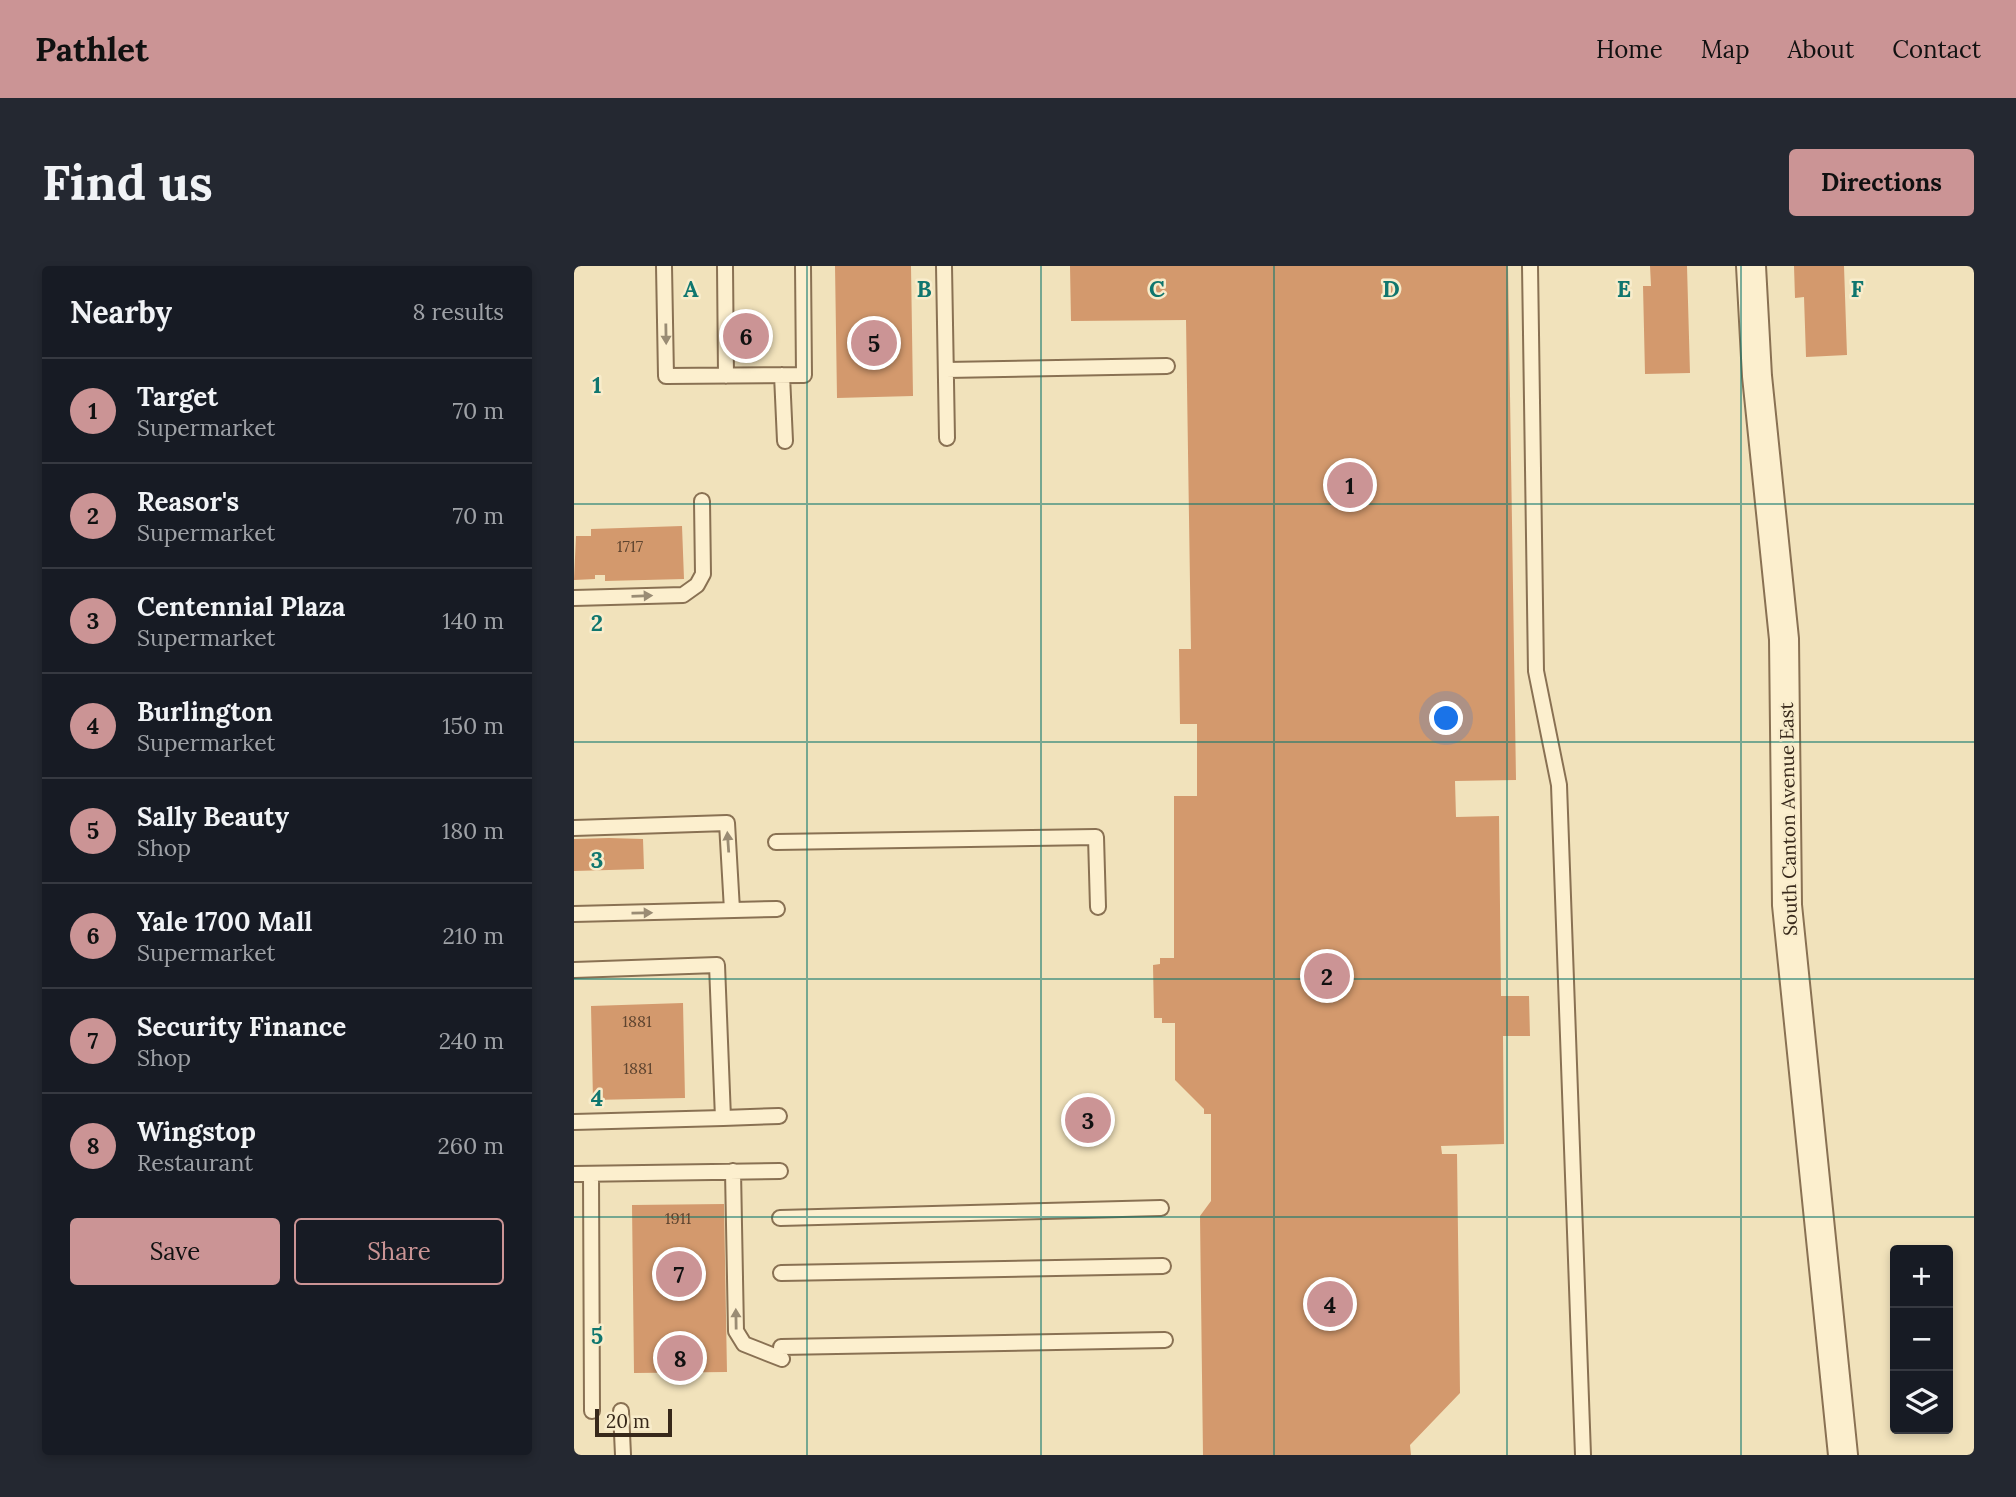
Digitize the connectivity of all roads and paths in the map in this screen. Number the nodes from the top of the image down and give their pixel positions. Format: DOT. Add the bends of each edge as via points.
graph roads {
  1 [pos="664,266"];
  2 [pos="725,266"];
  3 [pos="803,266"];
  4 [pos="944,266"];
  5 [pos="1530,266"];
  6 [pos="1751,266"];
  7 [pos="1167,366"];
  8 [pos="946,370"];
  9 [pos="782,375"];
  10 [pos="726,376"];
  11 [pos="947,438"];
  12 [pos="785,441"];
  13 [pos="702,500"];
  14 [pos="574,598"];
  15 [pos="574,828"];
  16 [pos="776,842"];
  17 [pos="1098,908"];
  18 [pos="777,909"];
  19 [pos="732,910"];
  20 [pos="574,914"];
  21 [pos="574,971"];
  22 [pos="779,1116"];
  23 [pos="723,1118"];
  24 [pos="574,1122"];
  25 [pos="733,1171"];
  26 [pos="780,1171"];
  27 [pos="574,1174"];
  28 [pos="591,1174"];
  29 [pos="1161,1208"];
  30 [pos="780,1218"];
  31 [pos="1163,1266"];
  32 [pos="781,1273"];
  33 [pos="1165,1340"];
  34 [pos="592,1411"];
  35 [pos="621,1411"];
  36 [pos="623,1455"];
  37 [pos="1583,1455"];
  38 [pos="1843,1455"];
  1 -- 10 [label="lane, one-way" via="666,376"];
  2 -- 10 [label="lane"];
  3 -- 9 [label="lane" via="804,375"];
  4 -- 8 [label="lane"];
  5 -- 37 [label="lane" via="1536,671 1559,785"];
  6 -- 38 [label="street, South Canton Avenue East" via="1757,376 1784,639 1787,905"];
  7 -- 8 [label="lane"];
  8 -- 11 [label="lane"];
  9 -- 10 [label="lane"];
  9 -- 12 [label="lane"];
  14 -- 13 [label="lane, one-way" via="683,595 697,585 703,575"];
  19 -- 15 [label="lane, one-way" via="727,823"];
  16 -- 17 [label="lane" via="1096,837"];
  18 -- 19 [label="lane"];
  20 -- 19 [label="lane, one-way"];
  21 -- 23 [label="lane" via="718,965"];
  22 -- 23 [label="lane"];
  23 -- 24 [label="lane"];
  25 -- 26 [label="lane"];
  25 -- 28 [label="lane"];
  33 -- 25 [label="lane, one-way" via="782,1353 744,1344 736,1331"];
  27 -- 28 [label="lane"];
  28 -- 34 [label="lane"];
  29 -- 30 [label="lane"];
  31 -- 32 [label="lane"];
  35 -- 36 [label="lane"];
}
